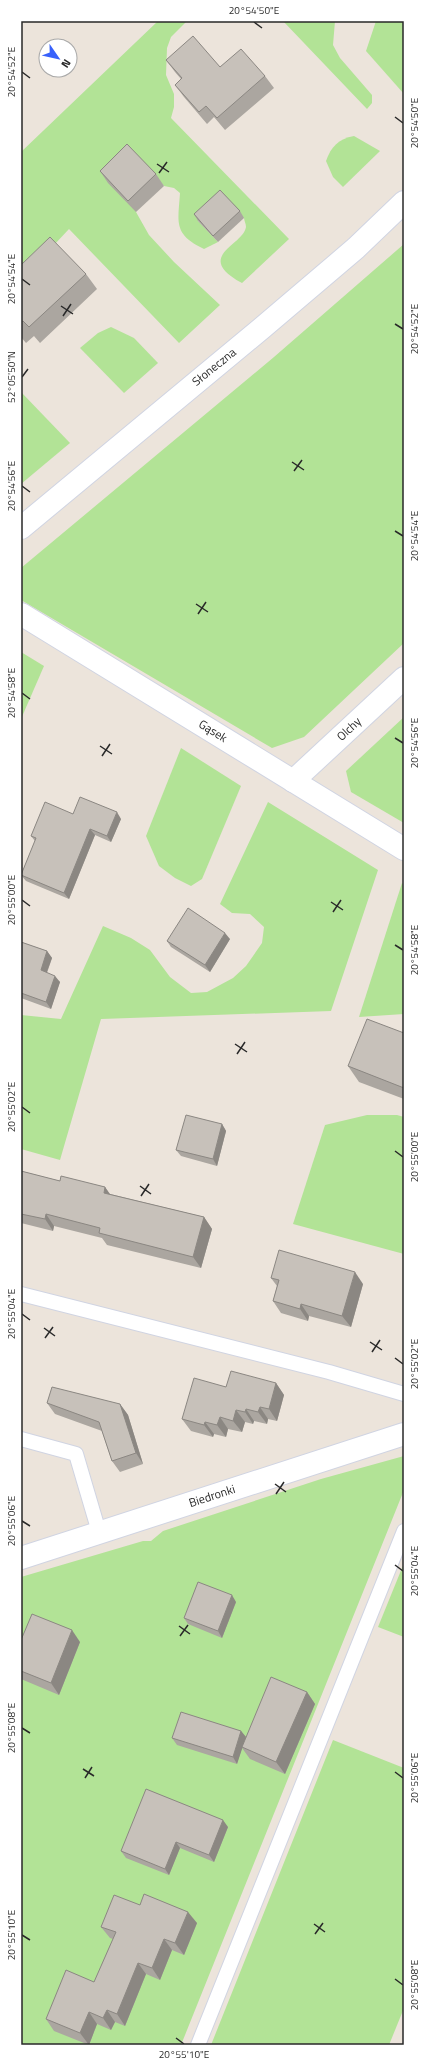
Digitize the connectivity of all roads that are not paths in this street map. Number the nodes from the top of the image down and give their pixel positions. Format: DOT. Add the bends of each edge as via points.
graph roads {
  1 [pos="404,202"];
  2 [pos="21,528"];
  3 [pos="21,614"];
  4 [pos="404,678"];
  5 [pos="293,781"];
  6 [pos="404,849"];
  7 [pos="21,1294"];
  8 [pos="404,1394"];
  9 [pos="404,1434"];
  10 [pos="21,1440"];
  11 [pos="404,1531"];
  12 [pos="99,1532"];
  13 [pos="21,1558"];
  14 [pos="198,2045"];
  1 -- 2 [label="street, Słoneczna" via="356,248"];
  3 -- 5 [label="street, Gąsek"];
  4 -- 5 [label="street, Olchy"];
  5 -- 6 [label="street, Gąsek"];
  7 -- 8 [label="lane" via="321,1370"];
  9 -- 12 [label="street, Biedronki"];
  10 -- 12 [label="lane" via="76,1454"];
  11 -- 14 [label="lane"];
  12 -- 13 [label="street, Biedronki"];
}
